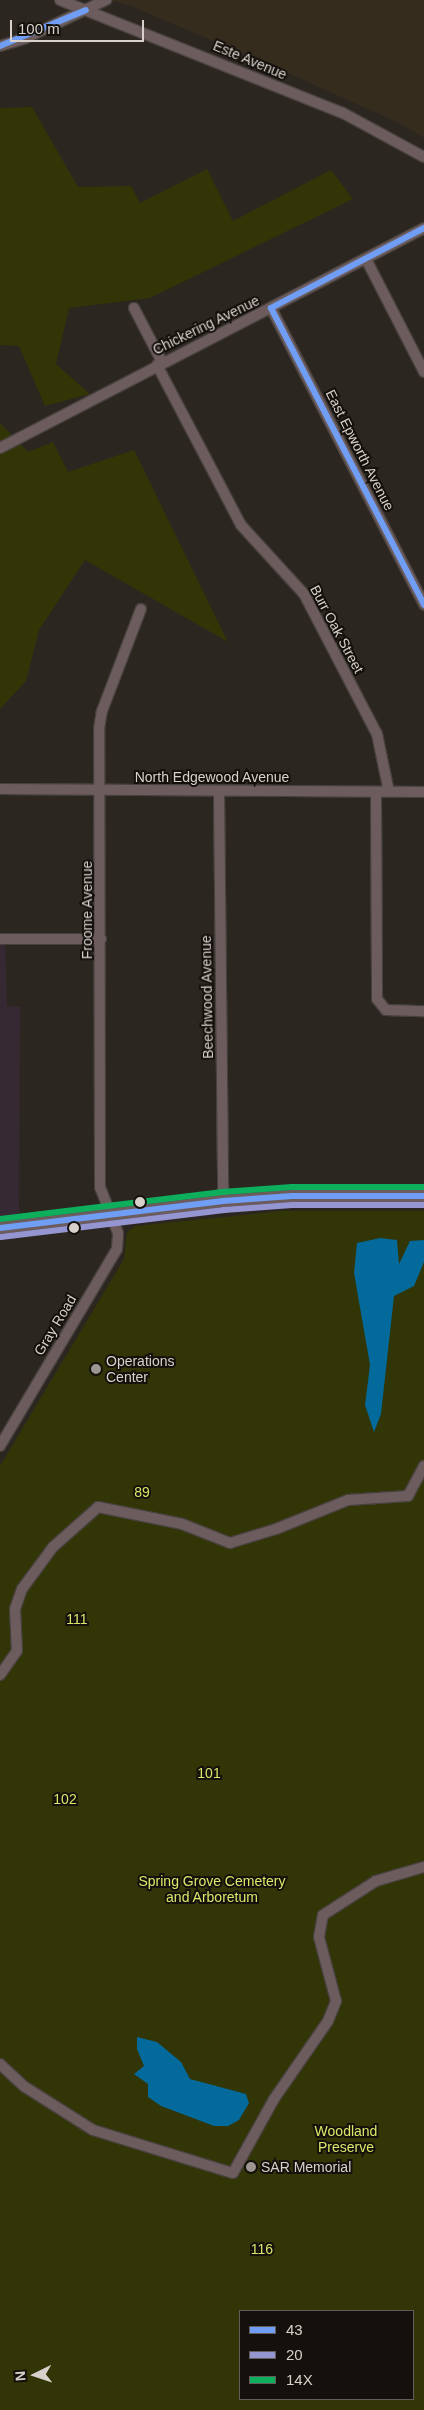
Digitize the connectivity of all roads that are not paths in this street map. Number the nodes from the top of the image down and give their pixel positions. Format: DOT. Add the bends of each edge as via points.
graph roads {
  1 [pos="60,0"];
  2 [pos="106,0"];
  3 [pos="86,10"];
  4 [pos="0,46"];
  5 [pos="424,157"];
  6 [pos="424,228"];
  7 [pos="366,259"];
  8 [pos="134,308"];
  9 [pos="271,308"];
  10 [pos="159,363"];
  11 [pos="424,372"];
  12 [pos="0,448"];
  13 [pos="424,605"];
  14 [pos="142,609"];
  15 [pos="0,789"];
  16 [pos="100,790"];
  17 [pos="219,792"];
  18 [pos="376,792"];
  19 [pos="389,792"];
  20 [pos="424,792"];
  21 [pos="0,939"];
  22 [pos="101,939"];
  23 [pos="424,1011"];
  24 [pos="424,1196"];
  25 [pos="223,1201"];
  26 [pos="112,1215"];
  27 [pos="0,1228"];
  28 [pos="0,1446"];
  29 [pos="424,1466"];
  30 [pos="0,1675"];
  31 [pos="424,1866"];
  32 [pos="0,2064"];
  1 -- 3 [label="street, Este Avenue"];
  2 -- 3 [label="street"];
  3 -- 4 [label="street"];
  3 -- 5 [label="street, Este Avenue" via="342,113"];
  6 -- 7 [label="street, Chickering Avenue"];
  7 -- 9 [label="street, Chickering Avenue"];
  7 -- 11 [label="street"];
  8 -- 10 [label="street, Burr Oak Street"];
  9 -- 10 [label="street, Chickering Avenue"];
  9 -- 13 [label="street, East Epworth Avenue"];
  10 -- 12 [label="street, Chickering Avenue"];
  10 -- 19 [label="street, Burr Oak Street" via="241,525 304,594 377,734"];
  14 -- 16 [label="street, Froome Avenue" via="100,721"];
  15 -- 16 [label="street, North Edgewood Avenue"];
  16 -- 17 [label="street, North Edgewood Avenue"];
  16 -- 22 [label="street, Froome Avenue"];
  17 -- 18 [label="street, North Edgewood Avenue"];
  17 -- 25 [label="street, Beechwood Avenue"];
  18 -- 19 [label="street, North Edgewood Avenue"];
  18 -- 23 [label="street" via="377,999 386,1010"];
  19 -- 20 [label="street, North Edgewood Avenue"];
  21 -- 22 [label="street"];
  22 -- 26 [label="street, Froome Avenue" via="100,1186 104,1203"];
  24 -- 25 [label="main road" via="292,1196"];
  25 -- 26 [label="main road"];
  26 -- 27 [label="main road"];
  26 -- 28 [label="street, Gray Road" via="118,1233 117,1249"];
  29 -- 30 [label="street" via="408,1496 348,1500 276,1529 230,1543 182,1524 98,1507 53,1547 22,1589 14,1609 17,1651"];
  31 -- 32 [label="street" via="376,1881 323,1916 319,1937 336,2001 328,2020 274,2099 232,2173 93,2130 25,2088"];
}
